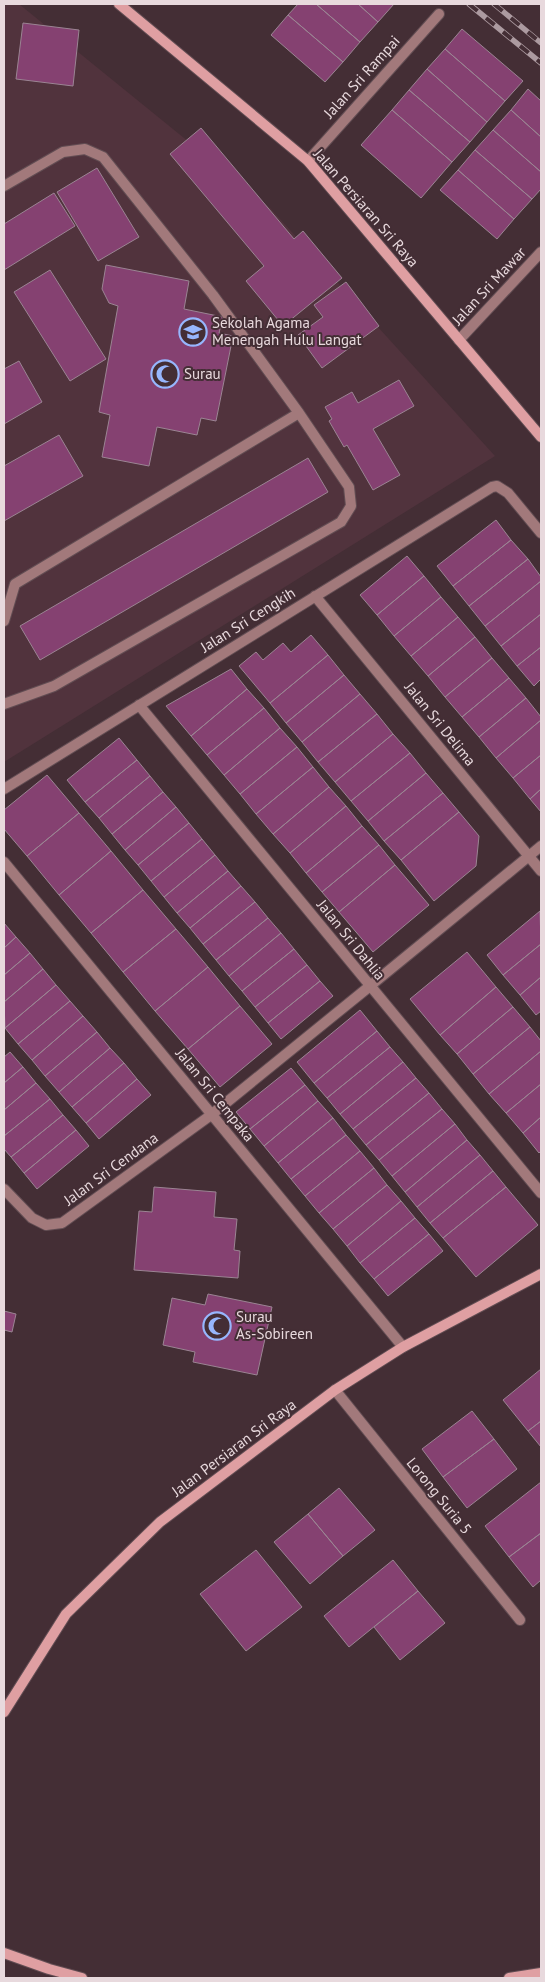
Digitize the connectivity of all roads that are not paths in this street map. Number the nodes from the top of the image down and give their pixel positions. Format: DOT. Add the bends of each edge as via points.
graph roads {
  1 [pos="119,4"];
  2 [pos="439,14"];
  3 [pos="308,161"];
  4 [pos="4,186"];
  5 [pos="541,252"];
  6 [pos="459,340"];
  7 [pos="299,413"];
  8 [pos="541,437"];
  9 [pos="541,533"];
  10 [pos="315,596"];
  11 [pos="4,621"];
  12 [pos="4,704"];
  13 [pos="139,705"];
  14 [pos="4,788"];
  15 [pos="541,846"];
  16 [pos="529,856"];
  17 [pos="4,862"];
  18 [pos="541,871"];
  19 [pos="370,986"];
  20 [pos="211,1115"];
  21 [pos="541,1193"];
  22 [pos="5,1194"];
  23 [pos="541,1274"];
  24 [pos="403,1347"];
  25 [pos="335,1390"];
  26 [pos="520,1620"];
  27 [pos="4,1712"];
  28 [pos="4,1953"];
  29 [pos="541,1973"];
  30 [pos="82,1978"];
  31 [pos="509,1978"];
  1 -- 3 [label="street, Jalan Persiaran Sri Raya"];
  2 -- 3 [label="street, Jalan Sri Rampai"];
  3 -- 6 [label="street, Jalan Persiaran Sri Raya"];
  4 -- 7 [label="street" via="63,152 85,149 103,157 213,295"];
  5 -- 6 [label="street, Jalan Sri Mawar"];
  6 -- 8 [label="street, Jalan Persiaran Sri Raya"];
  7 -- 11 [label="street" via="15,584"];
  7 -- 12 [label="street" via="349,487 351,506 341,522 54,686"];
  9 -- 10 [label="street, Jalan Sri Cengkih" via="508,493 497,486 492,487"];
  10 -- 13 [label="street, Jalan Sri Cengkih"];
  10 -- 16 [label="street, Jalan Sri Delima"];
  13 -- 14 [label="street, Jalan Sri Cengkih"];
  13 -- 19 [label="street, Jalan Sri Dahlia"];
  15 -- 16 [label="street, Jalan Sri Cendana"];
  16 -- 18 [label="street, Jalan Sri Delima"];
  16 -- 19 [label="street, Jalan Sri Cendana"];
  17 -- 20 [label="street, Jalan Sri Cempaka"];
  19 -- 20 [label="street, Jalan Sri Cendana"];
  19 -- 21 [label="street, Jalan Sri Dahlia"];
  20 -- 22 [label="street, Jalan Sri Cendana" via="62,1223 46,1225 32,1218"];
  20 -- 24 [label="street, Jalan Sri Cempaka"];
  23 -- 24 [label="street, Jalan Persiaran Sri Raya"];
  24 -- 25 [label="street, Jalan Persiaran Sri Raya"];
  25 -- 26 [label="street, Lorong Suria 5"];
  25 -- 27 [label="street, Jalan Persiaran Sri Raya" via="160,1522 126,1555 66,1614"];
  28 -- 30 [label="street"];
  29 -- 31 [label="street"];
}
